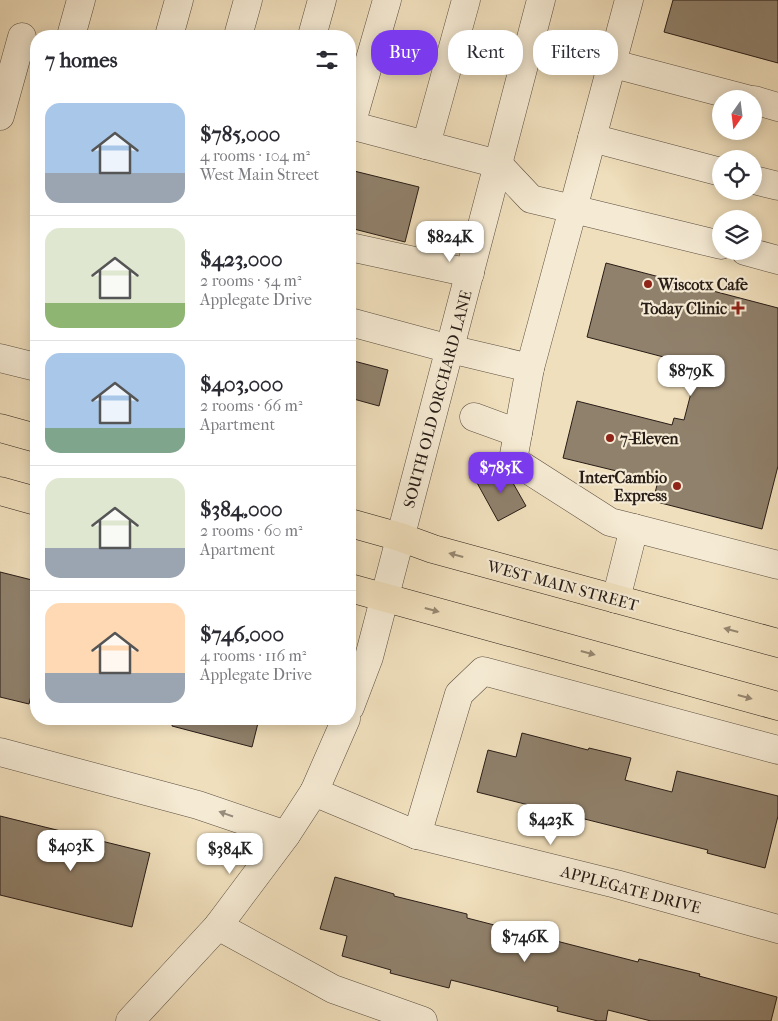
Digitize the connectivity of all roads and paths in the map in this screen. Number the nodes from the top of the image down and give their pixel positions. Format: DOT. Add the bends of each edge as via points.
graph roads {
  1 [pos="81,0"];
  2 [pos="179,0"];
  3 [pos="248,0"];
  4 [pos="322,0"];
  5 [pos="387,0"];
  6 [pos="466,0"];
  7 [pos="541,0"];
  8 [pos="629,0"];
  9 [pos="73,30"];
  10 [pos="171,30"];
  11 [pos="240,30"];
  12 [pos="314,30"];
  13 [pos="19,37"];
  14 [pos="618,41"];
  15 [pos="530,42"];
  16 [pos="533,43"];
  17 [pos="618,65"];
  18 [pos="609,75"];
  19 [pos="713,90"];
  20 [pos="762,102"];
  21 [pos="778,107"];
  22 [pos="356,108"];
  23 [pos="0,116"];
  24 [pos="356,126"];
  25 [pos="592,138"];
  26 [pos="426,145"];
  27 [pos="498,164"];
  28 [pos="712,170"];
  29 [pos="762,182"];
  30 [pos="778,186"];
  31 [pos="573,209"];
  32 [pos="712,244"];
  33 [pos="356,248"];
  34 [pos="762,256"];
  35 [pos="778,260"];
  36 [pos="470,273"];
  37 [pos="356,324"];
  38 [pos="450,349"];
  39 [pos="0,358"];
  40 [pos="30,366"];
  41 [pos="530,368"];
  42 [pos="474,416"];
  43 [pos="0,428"];
  44 [pos="518,433"];
  45 [pos="30,436"];
  46 [pos="0,491"];
  47 [pos="30,499"];
  48 [pos="356,525"];
  49 [pos="634,528"];
  50 [pos="400,537"];
  51 [pos="778,565"];
  52 [pos="356,590"];
  53 [pos="384,598"];
  54 [pos="616,599"];
  55 [pos="777,639"];
  56 [pos="356,691"];
  57 [pos="778,706"];
  58 [pos="343,725"];
  59 [pos="778,750"];
  60 [pos="0,752"];
  61 [pos="314,792"];
  62 [pos="286,835"];
  63 [pos="416,835"];
  64 [pos="218,926"];
  65 [pos="778,929"];
  66 [pos="130,1021"];
  67 [pos="423,1021"];
  1 -- 9 [label="street"];
  2 -- 10 [label="street"];
  3 -- 11 [label="street"];
  4 -- 12 [label="street"];
  5 -- 22 [label="street"];
  6 -- 26 [label="street"];
  7 -- 15 [label="street, SOUTH OLD ORCHARD LANE"];
  8 -- 14 [label="street"];
  13 -- 23 [label="street"];
  15 -- 16 [label="street"];
  15 -- 27 [label="street, SOUTH OLD ORCHARD LANE"];
  17 -- 19 [label="street"];
  18 -- 25 [label="street"];
  20 -- 21 [label="street"];
  24 -- 26 [label="street"];
  25 -- 28 [label="street"];
  25 -- 31 [label="street"];
  26 -- 27 [label="street"];
  27 -- 31 [label="street" via="531,199"];
  27 -- 36 [label="street, SOUTH OLD ORCHARD LANE"];
  29 -- 30 [label="street"];
  31 -- 32 [label="street"];
  31 -- 41 [label="street"];
  33 -- 36 [label="street"];
  34 -- 35 [label="street"];
  36 -- 38 [label="street, SOUTH OLD ORCHARD LANE"];
  37 -- 38 [label="street"];
  38 -- 41 [label="street"];
  38 -- 50 [label="street, SOUTH OLD ORCHARD LANE"];
  39 -- 40 [label="street"];
  41 -- 44 [label="street"];
  42 -- 44 [label="street"];
  43 -- 45 [label="main road"];
  44 -- 49 [label="street" via="513,460 610,522"];
  46 -- 47 [label="main road"];
  48 -- 50 [label="main road, WEST MAIN STREET"];
  49 -- 51 [label="street"];
  49 -- 54 [label="street"];
  50 -- 53 [label="street, SOUTH OLD ORCHARD LANE"];
  54 -- 50 [label="main road, WEST MAIN STREET, one-way" via="433,550"];
  52 -- 53 [label="main road"];
  53 -- 56 [label="street, SOUTH OLD ORCHARD LANE"];
  53 -- 57 [label="main road, one-way"];
  55 -- 54 [label="main road, WEST MAIN STREET, one-way"];
  58 -- 61 [label="street"];
  59 -- 63 [label="street" via="482,671 459,694"];
  62 -- 60 [label="street, one-way" via="198,805"];
  61 -- 62 [label="street"];
  61 -- 63 [label="street, APPLEGATE DRIVE"];
  62 -- 64 [label="street"];
  63 -- 65 [label="street, APPLEGATE DRIVE" via="616,884"];
  64 -- 66 [label="street"];
  64 -- 67 [label="street" via="333,989"];
}
